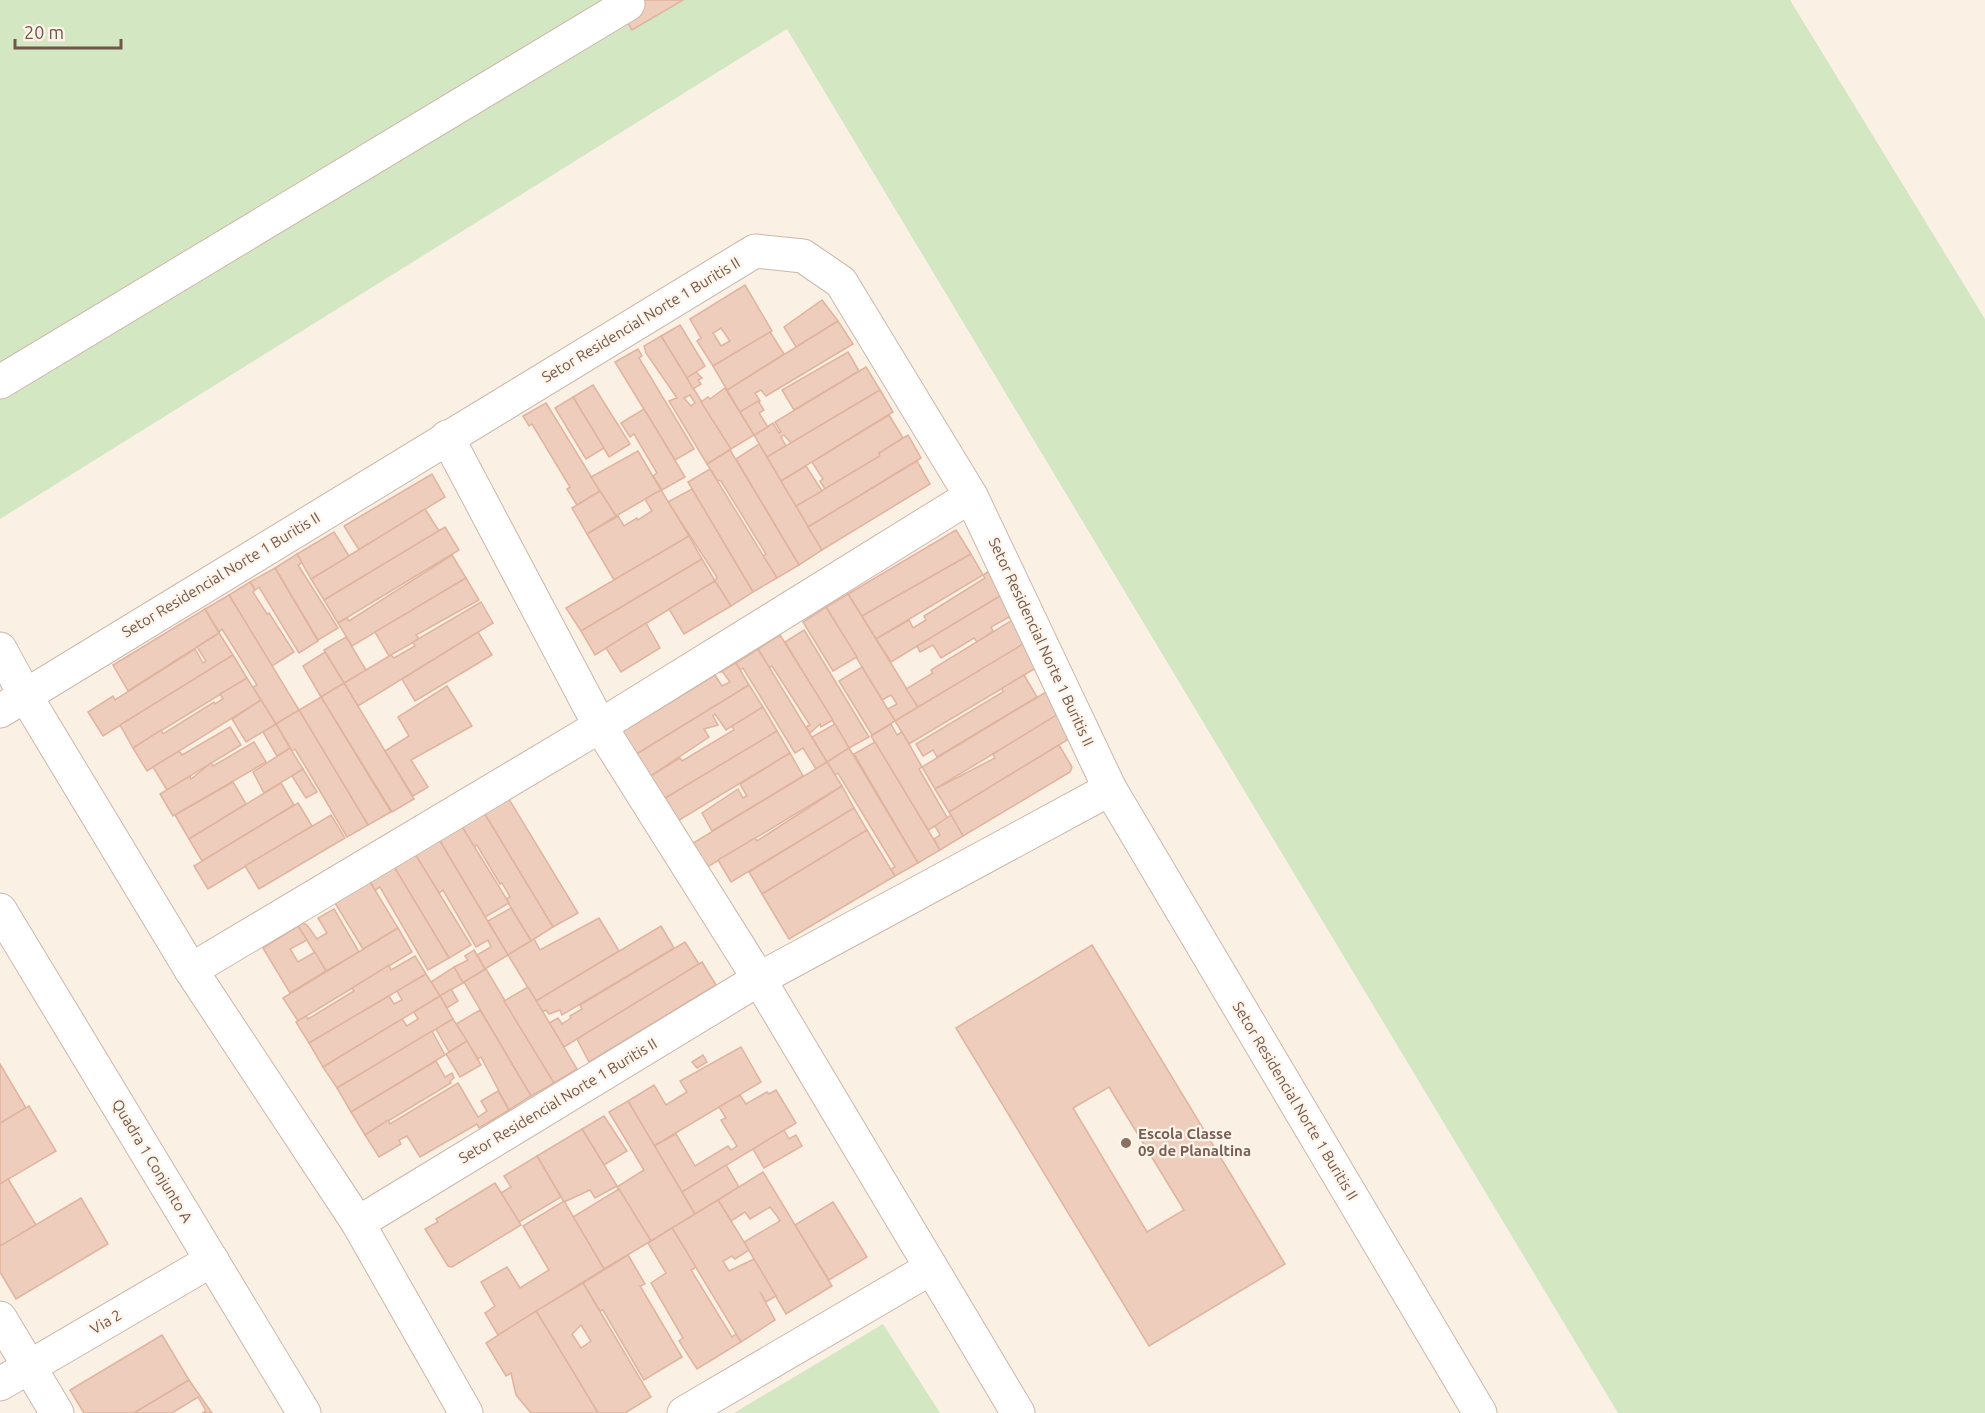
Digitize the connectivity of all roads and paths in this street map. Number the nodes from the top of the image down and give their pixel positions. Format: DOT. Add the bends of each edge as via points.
graph roads {
  1 [pos="628,4"];
  2 [pos="0,382"];
  3 [pos="447,437"];
  4 [pos="971,496"];
  5 [pos="0,649"];
  6 [pos="12,703"];
  7 [pos="600,726"];
  8 [pos="1110,789"];
  9 [pos="0,910"];
  10 [pos="191,970"];
  11 [pos="759,979"];
  12 [pos="358,1223"];
  13 [pos="212,1260"];
  14 [pos="931,1268"];
  15 [pos="0,1318"];
  16 [pos="29,1366"];
  17 [pos="0,1384"];
  18 [pos="57,1413"];
  19 [pos="304,1413"];
  20 [pos="466,1413"];
  21 [pos="684,1413"];
  22 [pos="1018,1413"];
  23 [pos="1480,1413"];
  1 -- 2 [label="street"];
  3 -- 4 [label="street, Setor Residencial Norte 1 Buritis II" via="755,251 803,256 841,282"];
  3 -- 6 [label="street, Setor Residencial Norte 1 Buritis II"];
  3 -- 7 [label="street"];
  4 -- 7 [label="street"];
  4 -- 8 [label="street, Setor Residencial Norte 1 Buritis II"];
  5 -- 6 [label="street"];
  6 -- 10 [label="street"];
  7 -- 10 [label="street"];
  7 -- 11 [label="street"];
  8 -- 11 [label="street, Setor Residencial Norte 1 Buritis II"];
  8 -- 23 [label="street, Setor Residencial Norte 1 Buritis II"];
  9 -- 13 [label="street, Quadra 1 Conjunto A"];
  10 -- 12 [label="street"];
  11 -- 12 [label="street, Setor Residencial Norte 1 Buritis II"];
  11 -- 14 [label="street"];
  12 -- 20 [label="street"];
  13 -- 16 [label="street, Via 2"];
  13 -- 19 [label="street, Quadra 1 Conjunto A"];
  14 -- 21 [label="street"];
  14 -- 22 [label="street"];
  15 -- 16 [label="street"];
  16 -- 17 [label="street, Via 2"];
  16 -- 18 [label="street"];
}
